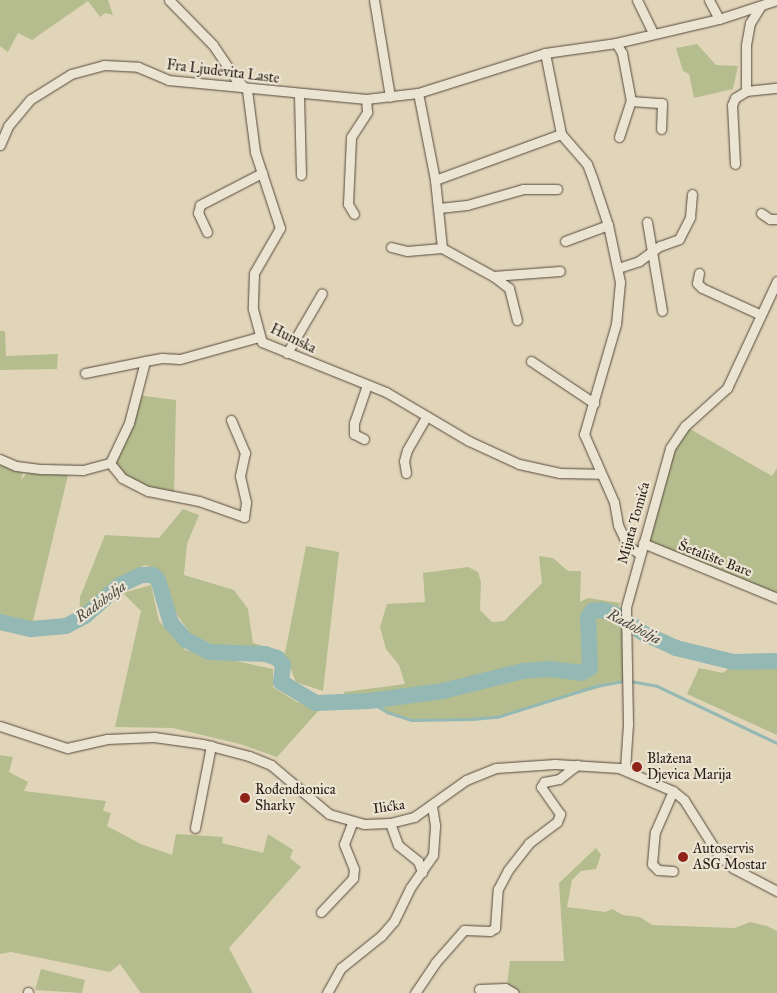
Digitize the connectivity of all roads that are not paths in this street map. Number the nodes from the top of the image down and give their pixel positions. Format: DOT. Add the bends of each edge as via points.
graph roads {
  1 [pos="169,0"];
  2 [pos="374,0"];
  3 [pos="637,0"];
  4 [pos="709,0"];
  5 [pos="769,3"];
  6 [pos="752,13"];
  7 [pos="720,19"];
  8 [pos="653,33"];
  9 [pos="616,43"];
  10 [pos="545,53"];
  11 [pos="777,88"];
  12 [pos="247,90"];
  13 [pos="746,91"];
  14 [pos="418,93"];
  15 [pos="299,95"];
  16 [pos="390,97"];
  17 [pos="366,100"];
  18 [pos="631,101"];
  19 [pos="661,129"];
  20 [pos="562,134"];
  21 [pos="619,137"];
  22 [pos="0,145"];
  23 [pos="735,164"];
  24 [pos="262,173"];
  25 [pos="301,175"];
  26 [pos="435,180"];
  27 [pos="557,189"];
  28 [pos="692,194"];
  29 [pos="439,208"];
  30 [pos="761,213"];
  31 [pos="354,214"];
  32 [pos="777,218"];
  33 [pos="647,222"];
  34 [pos="608,225"];
  35 [pos="208,232"];
  36 [pos="565,241"];
  37 [pos="391,246"];
  38 [pos="442,248"];
  39 [pos="652,252"];
  40 [pos="618,268"];
  41 [pos="560,271"];
  42 [pos="699,273"];
  43 [pos="493,276"];
  44 [pos="777,281"];
  45 [pos="322,294"];
  46 [pos="662,311"];
  47 [pos="759,314"];
  48 [pos="517,320"];
  49 [pos="259,337"];
  50 [pos="286,353"];
  51 [pos="145,361"];
  52 [pos="531,361"];
  53 [pos="86,374"];
  54 [pos="367,385"];
  55 [pos="594,402"];
  56 [pos="427,416"];
  57 [pos="231,420"];
  58 [pos="364,439"];
  59 [pos="0,459"];
  60 [pos="110,463"];
  61 [pos="406,473"];
  62 [pos="599,474"];
  63 [pos="643,543"];
  64 [pos="640,554"];
  65 [pos="777,598"];
  66 [pos="0,726"];
  67 [pos="212,746"];
  68 [pos="577,766"];
  69 [pos="625,769"];
  70 [pos="673,791"];
  71 [pos="432,806"];
  72 [pos="352,823"];
  73 [pos="390,823"];
  74 [pos="195,828"];
  75 [pos="673,871"];
  76 [pos="422,872"];
  77 [pos="777,891"];
  78 [pos="321,912"];
  79 [pos="479,989"];
  80 [pos="327,993"];
  81 [pos="415,993"];
  82 [pos="514,993"];
  1 -- 12 [label="street" via="213,45 234,78"];
  2 -- 16 [label="street"];
  3 -- 8 [label="street"];
  4 -- 7 [label="street"];
  5 -- 6 [label="street, Fra Ljudevita Laste"];
  6 -- 7 [label="street, Fra Ljudevita Laste"];
  6 -- 13 [label="street" via="746,46"];
  7 -- 8 [label="street, Fra Ljudevita Laste"];
  8 -- 9 [label="street, Fra Ljudevita Laste"];
  9 -- 10 [label="street, Fra Ljudevita Laste"];
  9 -- 18 [label="street" via="622,53"];
  10 -- 14 [label="street, Fra Ljudevita Laste"];
  10 -- 20 [label="street"];
  11 -- 13 [label="street"];
  12 -- 15 [label="street, Fra Ljudevita Laste"];
  12 -- 22 [label="street, Fra Ljudevita Laste" via="168,80 123,64 91,67 71,74 32,99 8,126"];
  12 -- 24 [label="street, Humska" via="254,152"];
  13 -- 23 [label="street" via="735,98 732,105"];
  14 -- 16 [label="street, Fra Ljudevita Laste"];
  14 -- 26 [label="street"];
  15 -- 17 [label="street, Fra Ljudevita Laste"];
  15 -- 25 [label="street"];
  16 -- 17 [label="street, Fra Ljudevita Laste"];
  17 -- 31 [label="street" via="367,112 352,136 348,204"];
  18 -- 19 [label="street" via="662,103"];
  18 -- 21 [label="street"];
  20 -- 26 [label="street"];
  20 -- 34 [label="street" via="587,164"];
  24 -- 35 [label="street" via="200,206 198,213"];
  24 -- 49 [label="street, Humska" via="280,228 254,273 253,309"];
  26 -- 29 [label="street"];
  27 -- 29 [label="street" via="523,189 467,205"];
  28 -- 39 [label="street" via="684,234"];
  29 -- 38 [label="street"];
  30 -- 32 [label="street" via="770,219"];
  33 -- 39 [label="street"];
  34 -- 36 [label="street"];
  34 -- 40 [label="street"];
  37 -- 38 [label="street" via="407,251"];
  38 -- 43 [label="street"];
  39 -- 40 [label="street"];
  39 -- 46 [label="street"];
  40 -- 55 [label="street" via="616,324"];
  41 -- 43 [label="street"];
  42 -- 47 [label="street" via="697,283 702,288"];
  43 -- 48 [label="street" via="509,288"];
  44 -- 47 [label="street, Mijata Tomića"];
  45 -- 50 [label="street"];
  47 -- 63 [label="street, Mijata Tomića" via="743,358 727,388 685,426 670,448"];
  49 -- 50 [label="street, Humska" via="262,342"];
  49 -- 51 [label="street" via="180,359"];
  50 -- 54 [label="street, Humska"];
  51 -- 53 [label="street"];
  51 -- 60 [label="street" via="133,414"];
  52 -- 55 [label="street"];
  54 -- 56 [label="street, Humska"];
  54 -- 58 [label="street" via="354,423 354,434"];
  55 -- 62 [label="street" via="584,434"];
  56 -- 61 [label="street" via="407,450 404,461"];
  56 -- 62 [label="street, Humska" via="469,441 519,464 560,473"];
  57 -- 60 [label="street" via="245,453 240,476 246,502 244,517 199,501 148,491 122,478"];
  59 -- 60 [label="street" via="16,466 42,469 83,470"];
  62 -- 64 [label="street" via="614,502 618,525 628,546"];
  63 -- 64 [label="street, Mijata Tomića"];
  63 -- 65 [label="street, Šetalište Bare"];
  64 -- 69 [label="street, Mijata Tomića" via="626,607"];
  66 -- 67 [label="street, Ilićka" via="67,748 126,738 154,737"];
  67 -- 72 [label="street, Ilićka" via="271,765 329,814"];
  67 -- 74 [label="street"];
  68 -- 69 [label="street, Ilićka"];
  68 -- 71 [label="street, Ilićka" via="510,765 484,771"];
  68 -- 81 [label="street" via="559,779 544,782 541,787 560,814 557,822 529,843 508,870 498,889 495,928 490,931 464,930 435,963"];
  69 -- 70 [label="street, Ilićka"];
  70 -- 75 [label="street" via="655,832 652,864 658,870"];
  70 -- 77 [label="street, Ilićka" via="684,800 718,854 733,868"];
  71 -- 73 [label="street, Ilićka" via="414,817"];
  71 -- 76 [label="street" via="435,825 433,855"];
  72 -- 73 [label="street, Ilićka"];
  72 -- 78 [label="street" via="344,844 354,869 353,878"];
  73 -- 76 [label="street" via="398,845 418,861"];
  76 -- 80 [label="street" via="394,921 381,936 341,968"];
  79 -- 82 [label="street" via="505,988"];
}
